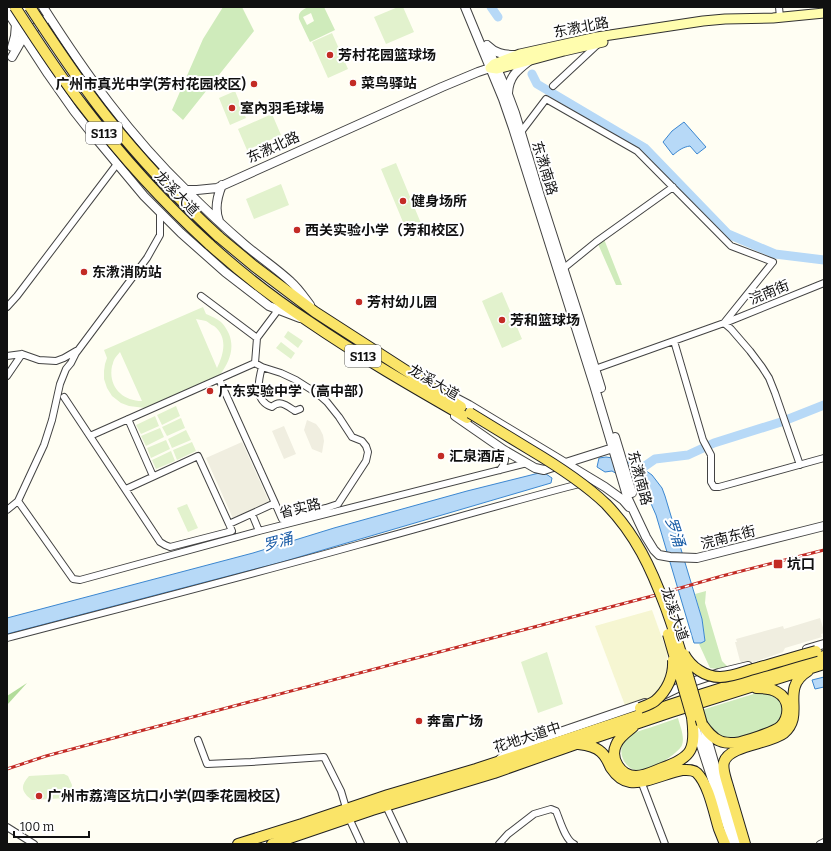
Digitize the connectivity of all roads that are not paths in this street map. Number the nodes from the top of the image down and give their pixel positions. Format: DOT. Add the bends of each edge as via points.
graph roads {
  1 [pos="15,7"];
  2 [pos="30,7"];
  3 [pos="43,7"];
  4 [pos="465,7"];
  5 [pos="470,7"];
  6 [pos="7,11"];
  7 [pos="779,11"];
  8 [pos="824,13"];
  9 [pos="49,17"];
  10 [pos="824,18"];
  11 [pos="16,24"];
  12 [pos="24,36"];
  13 [pos="598,43"];
  14 [pos="486,45"];
  15 [pos="32,50"];
  16 [pos="9,54"];
  17 [pos="517,55"];
  18 [pos="530,60"];
  19 [pos="494,67"];
  20 [pos="553,86"];
  21 [pos="508,94"];
  22 [pos="521,132"];
  23 [pos="156,159"];
  24 [pos="117,164"];
  25 [pos="133,182"];
  26 [pos="222,185"];
  27 [pos="673,187"];
  28 [pos="185,190"];
  29 [pos="160,212"];
  30 [pos="220,222"];
  31 [pos="564,268"];
  32 [pos="823,285"];
  33 [pos="201,296"];
  34 [pos="7,307"];
  35 [pos="278,310"];
  36 [pos="315,312"];
  37 [pos="308,321"];
  38 [pos="724,323"];
  39 [pos="258,338"];
  40 [pos="674,341"];
  41 [pos="79,349"];
  42 [pos="22,354"];
  43 [pos="7,356"];
  44 [pos="255,363"];
  45 [pos="262,367"];
  46 [pos="595,369"];
  47 [pos="7,376"];
  48 [pos="219,379"];
  49 [pos="421,385"];
  50 [pos="64,397"];
  51 [pos="300,409"];
  52 [pos="128,419"];
  53 [pos="90,436"];
  54 [pos="504,450"];
  55 [pos="615,450"];
  56 [pos="555,456"];
  57 [pos="824,458"];
  58 [pos="566,463"];
  59 [pos="528,464"];
  60 [pos="800,465"];
  61 [pos="500,470"];
  62 [pos="153,476"];
  63 [pos="594,480"];
  64 [pos="126,489"];
  65 [pos="18,500"];
  66 [pos="275,503"];
  67 [pos="7,510"];
  68 [pos="252,514"];
  69 [pos="636,516"];
  70 [pos="229,524"];
  71 [pos="824,526"];
  72 [pos="259,531"];
  73 [pos="7,638"];
  74 [pos="674,641"];
  75 [pos="822,650"];
  76 [pos="820,666"];
  77 [pos="744,689"];
  78 [pos="790,701"];
  79 [pos="692,717"];
  80 [pos="640,723"];
  81 [pos="702,724"];
  82 [pos="198,740"];
  83 [pos="576,744"];
  84 [pos="499,760"];
  85 [pos="476,769"];
  86 [pos="642,781"];
  87 [pos="722,801"];
  88 [pos="386,806"];
  89 [pos="348,814"];
  90 [pos="7,826"];
  91 [pos="824,842"];
  92 [pos="34,844"];
  93 [pos="238,844"];
  94 [pos="272,844"];
  95 [pos="362,844"];
  96 [pos="404,844"];
  97 [pos="499,844"];
  98 [pos="574,844"];
  99 [pos="665,844"];
  100 [pos="725,844"];
  101 [pos="733,844"];
  102 [pos="740,844"];
  103 [pos="745,844"];
  104 [pos="820,844"];
  1 -- 37 [label="main road, 龙溪大道 / S113, bridge" via="82,106 152,189 251,280"];
  2 -- 36 [label="main road, 龙溪大道 / S113, bridge" via="88,92 167,186 218,236"];
  3 -- 9 [label="street"];
  4 -- 19 [label="street, 东漖南路"];
  5 -- 14 [label="street, 东漖南路"];
  6 -- 11 [label="street"];
  7 -- 8 [label="main road, 东漖北路"];
  7 -- 17 [label="main road, 东漖北路" via="592,38"];
  9 -- 12 [label="street"];
  9 -- 23 [label="street" via="116,113"];
  10 -- 13 [label="main road, 东漖北路" via="703,27"];
  11 -- 12 [label="street"];
  11 -- 16 [label="street"];
  12 -- 15 [label="street"];
  12 -- 16 [label="street"];
  13 -- 18 [label="main road, 东漖北路"];
  13 -- 20 [label="street"];
  14 -- 17 [label="street" via="498,53"];
  14 -- 19 [label="street, 东漖南路"];
  15 -- 16 [label="street" via="21,49"];
  15 -- 24 [label="street" via="74,111"];
  17 -- 19 [label="main road, 东漖北路"];
  18 -- 19 [label="main road, 东漖北路"];
  18 -- 21 [label="street" via="512,76"];
  19 -- 21 [label="street, 东漖南路"];
  19 -- 26 [label="street, 东漖北路" via="442,87"];
  19 -- 55 [label="street, 东漖南路"];
  21 -- 22 [label="street, 东漖南路"];
  22 -- 27 [label="street" via="546,99 638,151"];
  22 -- 31 [label="street, 东漖南路"];
  23 -- 25 [label="street" via="140,170"];
  23 -- 28 [label="street"];
  24 -- 25 [label="street"];
  24 -- 34 [label="street"];
  25 -- 29 [label="street"];
  26 -- 28 [label="street, 东漖北路" via="208,190"];
  26 -- 30 [label="street" via="216,204"];
  27 -- 31 [label="street"];
  27 -- 38 [label="street" via="731,246 773,262"];
  28 -- 30 [label="street"];
  29 -- 35 [label="street" via="203,254 257,298"];
  29 -- 41 [label="street" via="160,235 147,258"];
  30 -- 36 [label="street" via="291,282"];
  31 -- 46 [label="street, 东漖南路"];
  32 -- 38 [label="street, 浣南街"];
  33 -- 39 [label="street"];
  35 -- 37 [label="street"];
  35 -- 39 [label="street"];
  36 -- 49 [label="main road, 龙溪大道 / S113"];
  37 -- 49 [label="main road, 龙溪大道 / S113"];
  38 -- 40 [label="street, 浣南街"];
  38 -- 60 [label="street" via="737,335 769,378"];
  39 -- 44 [label="street"];
  40 -- 46 [label="street, 浣南街"];
  40 -- 60 [label="street" via="703,440 711,455 711,482 714,487"];
  41 -- 42 [label="street" via="56,361 39,360"];
  41 -- 65 [label="street" via="66,369 46,439"];
  42 -- 43 [label="street"];
  42 -- 47 [label="street"];
  44 -- 45 [label="street"];
  44 -- 48 [label="street"];
  45 -- 51 [label="street" via="258,388 263,402 272,407 278,403 295,411"];
  45 -- 66 [label="street" via="296,380 318,394 339,417 352,437 362,441 368,452 366,461 338,504 282,519"];
  46 -- 55 [label="street, 东漖南路"];
  48 -- 52 [label="street"];
  48 -- 66 [label="street"];
  49 -- 54 [label="street"];
  49 -- 56 [label="street" via="469,405"];
  49 -- 74 [label="main road, 龙溪大道 / S113, bridge" via="560,468 606,504 627,529 646,559"];
  50 -- 53 [label="street"];
  52 -- 53 [label="street"];
  52 -- 62 [label="street"];
  53 -- 64 [label="street"];
  54 -- 59 [label="street"];
  54 -- 61 [label="street" via="506,459"];
  55 -- 56 [label="street" via="566,457"];
  55 -- 58 [label="street"];
  55 -- 69 [label="street, 东漖南路" via="635,504"];
  56 -- 58 [label="street"];
  56 -- 59 [label="street" via="545,464"];
  57 -- 60 [label="street"];
  58 -- 59 [label="street" via="544,470"];
  58 -- 63 [label="street"];
  59 -- 61 [label="street, 省实路"];
  61 -- 72 [label="street, 省实路"];
  62 -- 64 [label="street"];
  62 -- 70 [label="street" via="198,456"];
  63 -- 69 [label="street" via="623,500"];
  63 -- 73 [label="street" via="302,561"];
  64 -- 70 [label="street" via="165,546 170,547 232,531"];
  65 -- 67 [label="street"];
  65 -- 72 [label="street, 省实路" via="73,579 80,580"];
  66 -- 68 [label="street"];
  68 -- 70 [label="street"];
  68 -- 72 [label="street"];
  69 -- 71 [label="street, 浣南东街" via="654,550 659,555 670,558 706,557"];
  74 -- 75 [label="main road, bridge" via="690,663 704,673 721,677"];
  74 -- 79 [label="main road, 龙溪大道, bridge"];
  74 -- 81 [label="main road, 龙溪大道, bridge"];
  74 -- 84 [label="main road, bridge" via="672,673 668,686 654,701"];
  75 -- 84 [label="street" via="719,673 686,684 647,702 511,750"];
  75 -- 85 [label="main road, 花地大道中"];
  76 -- 77 [label="main road, 花地大道中"];
  76 -- 78 [label="main road" via="804,674 796,683"];
  77 -- 78 [label="main road" via="771,689"];
  77 -- 80 [label="main road, 花地大道中"];
  78 -- 81 [label="main road" via="786,720 779,728 736,743 720,742 709,734"];
  78 -- 103 [label="main road" via="794,712 788,729 771,740 736,750 724,763"];
  79 -- 80 [label="main road" via="693,741 685,757 646,774 634,776 619,768 614,757 620,739"];
  79 -- 87 [label="street, 龙溪大道"];
  80 -- 83 [label="main road, 花地大道中"];
  81 -- 87 [label="street, 龙溪大道"];
  82 -- 89 [label="street" via="207,764 324,757 341,791"];
  83 -- 86 [label="main road" via="597,748 615,774 623,780"];
  83 -- 88 [label="main road, 花地大道中" via="494,773"];
  84 -- 85 [label="main road"];
  85 -- 89 [label="main road, 花地大道中" via="388,795"];
  86 -- 99 [label="street"];
  86 -- 100 [label="main road" via="682,770 696,772 706,788"];
  87 -- 101 [label="street, 龙溪大道"];
  87 -- 102 [label="street, 龙溪大道"];
  88 -- 89 [label="main road, 花地大道中"];
  88 -- 96 [label="street"];
  89 -- 93 [label="main road, 花地大道中"];
  89 -- 94 [label="main road, 花地大道中"];
  89 -- 95 [label="street"];
  90 -- 92 [label="street"];
  91 -- 104 [label="street"];
  97 -- 98 [label="street" via="534,814 551,809 556,811 567,837"];
}
